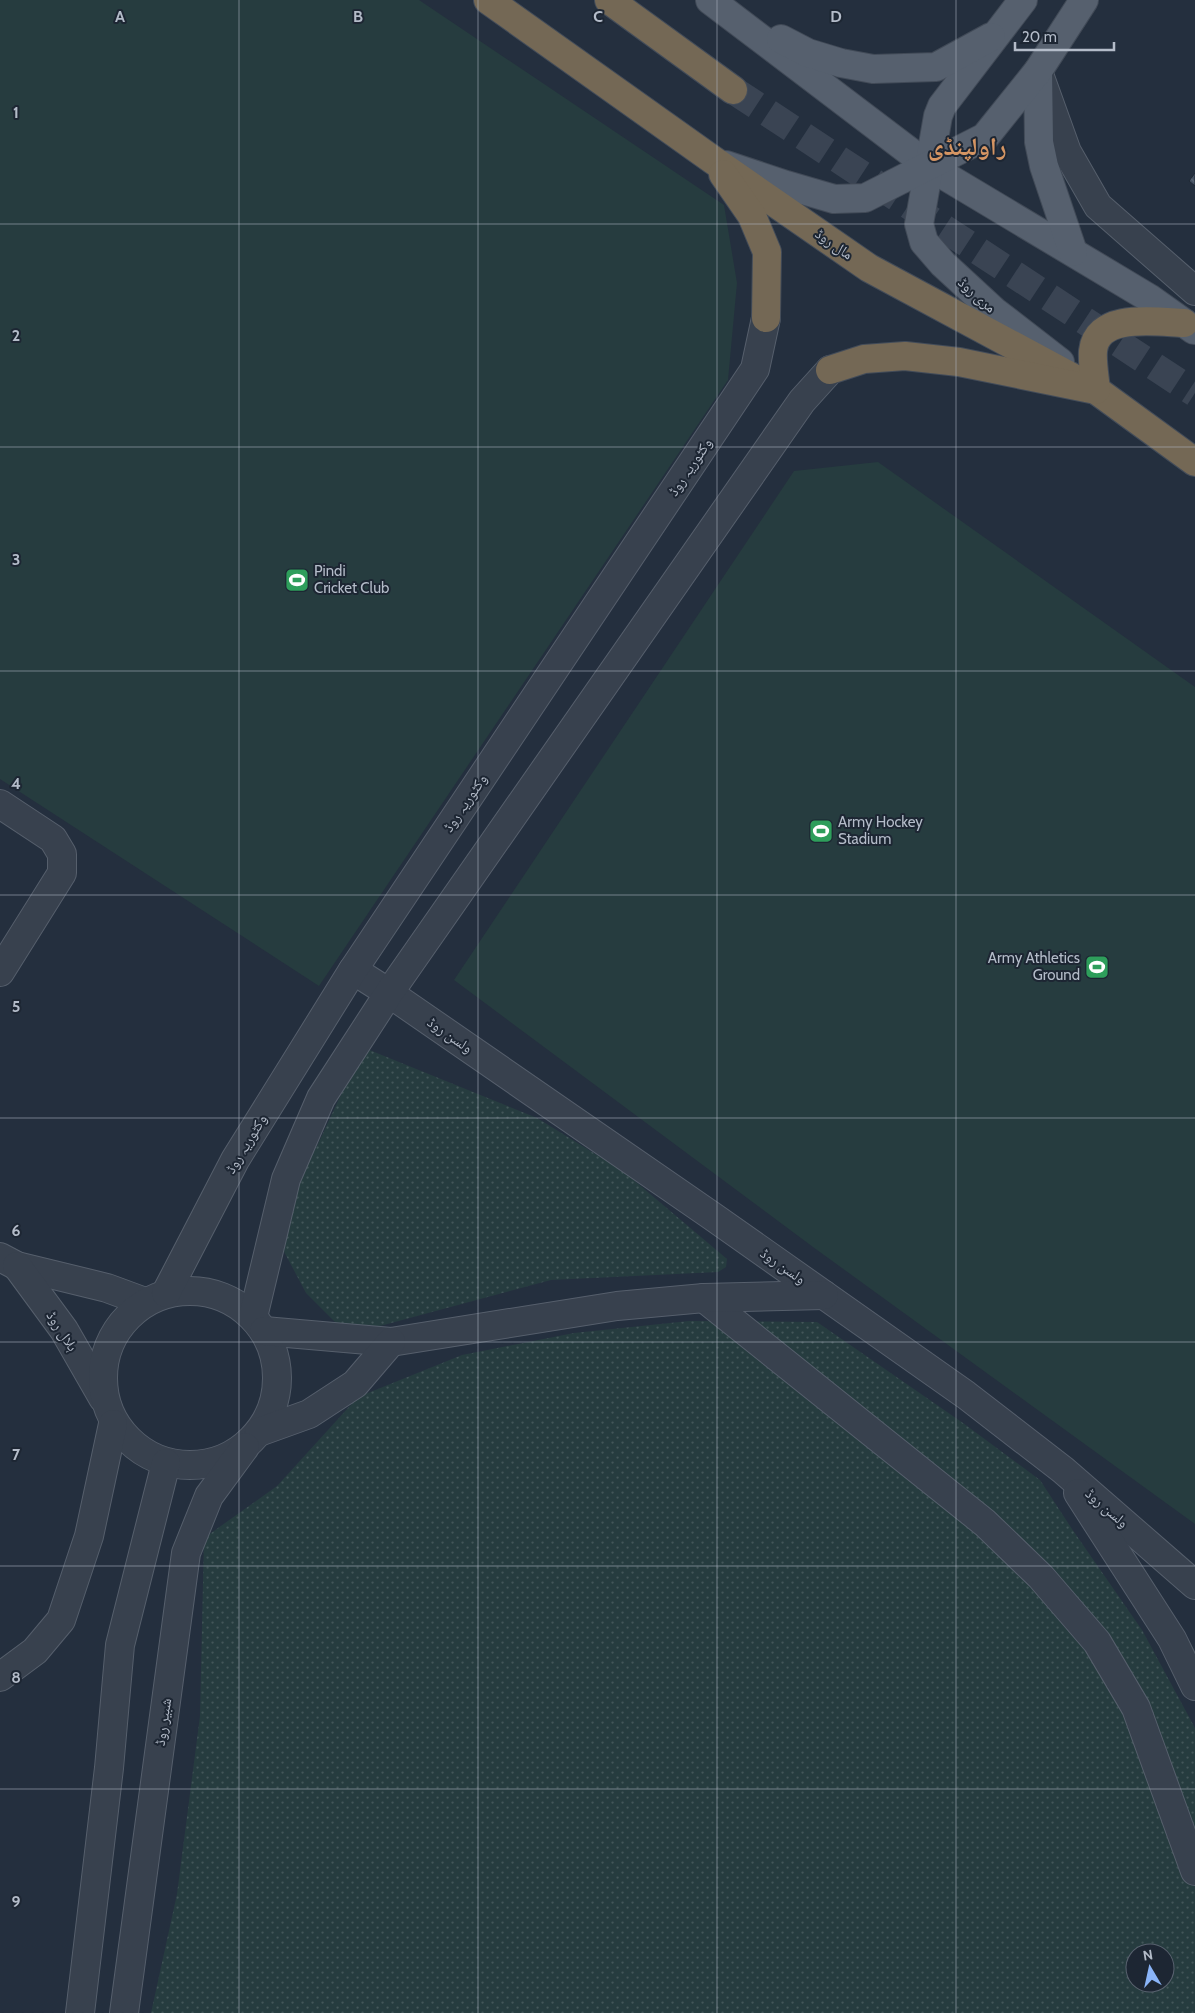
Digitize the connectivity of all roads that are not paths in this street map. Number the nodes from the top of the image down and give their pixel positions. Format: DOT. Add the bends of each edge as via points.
graph roads {
  1 [pos="488,0"];
  2 [pos="610,0"];
  3 [pos="1023,0"];
  4 [pos="1084,0"];
  5 [pos="720,6"];
  6 [pos="998,33"];
  7 [pos="1038,71"];
  8 [pos="733,90"];
  9 [pos="712,160"];
  10 [pos="930,167"];
  11 [pos="1073,252"];
  12 [pos="1195,291"];
  13 [pos="766,318"];
  14 [pos="1189,327"];
  15 [pos="830,370"];
  16 [pos="1096,390"];
  17 [pos="1195,462"];
  18 [pos="0,804"];
  19 [pos="353,970"];
  20 [pos="0,972"];
  21 [pos="389,993"];
  22 [pos="9,1261"];
  23 [pos="824,1295"];
  24 [pos="155,1298"];
  25 [pos="704,1298"];
  26 [pos="258,1324"];
  27 [pos="391,1342"];
  28 [pos="103,1398"];
  29 [pos="113,1424"];
  30 [pos="252,1440"];
  31 [pos="166,1463"];
  32 [pos="1063,1470"];
  33 [pos="1195,1585"];
  34 [pos="0,1677"];
  35 [pos="1195,1686"];
  36 [pos="1195,1871"];
  37 [pos="80,2013"];
  38 [pos="124,2013"];
  1 -- 9 [label="highway, مال روڈ"];
  2 -- 8 [label="highway"];
  3 -- 6 [label="main road, مری روڈ"];
  4 -- 7 [label="main road"];
  5 -- 6 [label="main road" via="808,53 873,69 936,67"];
  5 -- 10 [label="main road"];
  6 -- 10 [label="main road, مری روڈ" via="942,106"];
  7 -- 10 [label="main road" via="985,137"];
  7 -- 11 [label="main road" via="1040,150"];
  7 -- 12 [label="street" via="1067,152 1098,206"];
  9 -- 10 [label="main road" via="834,199 866,198"];
  9 -- 13 [label="highway" via="752,216 767,252"];
  9 -- 16 [label="highway, مال روڈ" via="869,268"];
  10 -- 11 [label="main road"];
  10 -- 16 [label="main road, مری روڈ" via="919,224 924,242 994,311"];
  11 -- 14 [label="main road" via="1149,298"];
  13 -- 19 [label="street, وکٹوریہ روڈ" via="755,369"];
  14 -- 16 [label="highway" via="1120,323 1106,328 1097,337 1094,351"];
  15 -- 16 [label="highway" via="864,359 905,356 959,362"];
  15 -- 21 [label="street" via="802,401"];
  16 -- 17 [label="highway, مال روڈ"];
  18 -- 20 [label="street" via="53,839 62,854 62,873"];
  19 -- 21 [label="street, ولسن روڈ"];
  19 -- 24 [label="street, وکٹوریہ روڈ" via="235,1160"];
  21 -- 23 [label="street, ولسن روڈ"];
  21 -- 26 [label="street" via="321,1098 286,1179"];
  22 -- 24 [label="street, ہلال روڈ"];
  22 -- 28 [label="street, ہلال روڈ" via="64,1330"];
  23 -- 25 [label="street"];
  23 -- 32 [label="street, ولسن روڈ" via="966,1395"];
  24 -- 26 [label="street" via="197,1291 228,1299"];
  24 -- 28 [label="street" via="108,1343"];
  25 -- 27 [label="street" via="616,1306"];
  25 -- 36 [label="street" via="985,1523 1041,1577 1097,1642 1136,1708"];
  26 -- 27 [label="street"];
  26 -- 30 [label="street" via="277,1364 275,1400"];
  27 -- 30 [label="street" via="355,1384 309,1414"];
  28 -- 29 [label="street"];
  29 -- 31 [label="street" via="136,1449"];
  29 -- 34 [label="street" via="89,1536 61,1620 35,1651"];
  30 -- 31 [label="street" via="208,1465"];
  30 -- 38 [label="street, شبیر روڈ" via="209,1496 186,1553"];
  31 -- 37 [label="street" via="120,1645"];
  32 -- 33 [label="street, ولسن روڈ"];
  32 -- 35 [label="street" via="1172,1639"];
}
